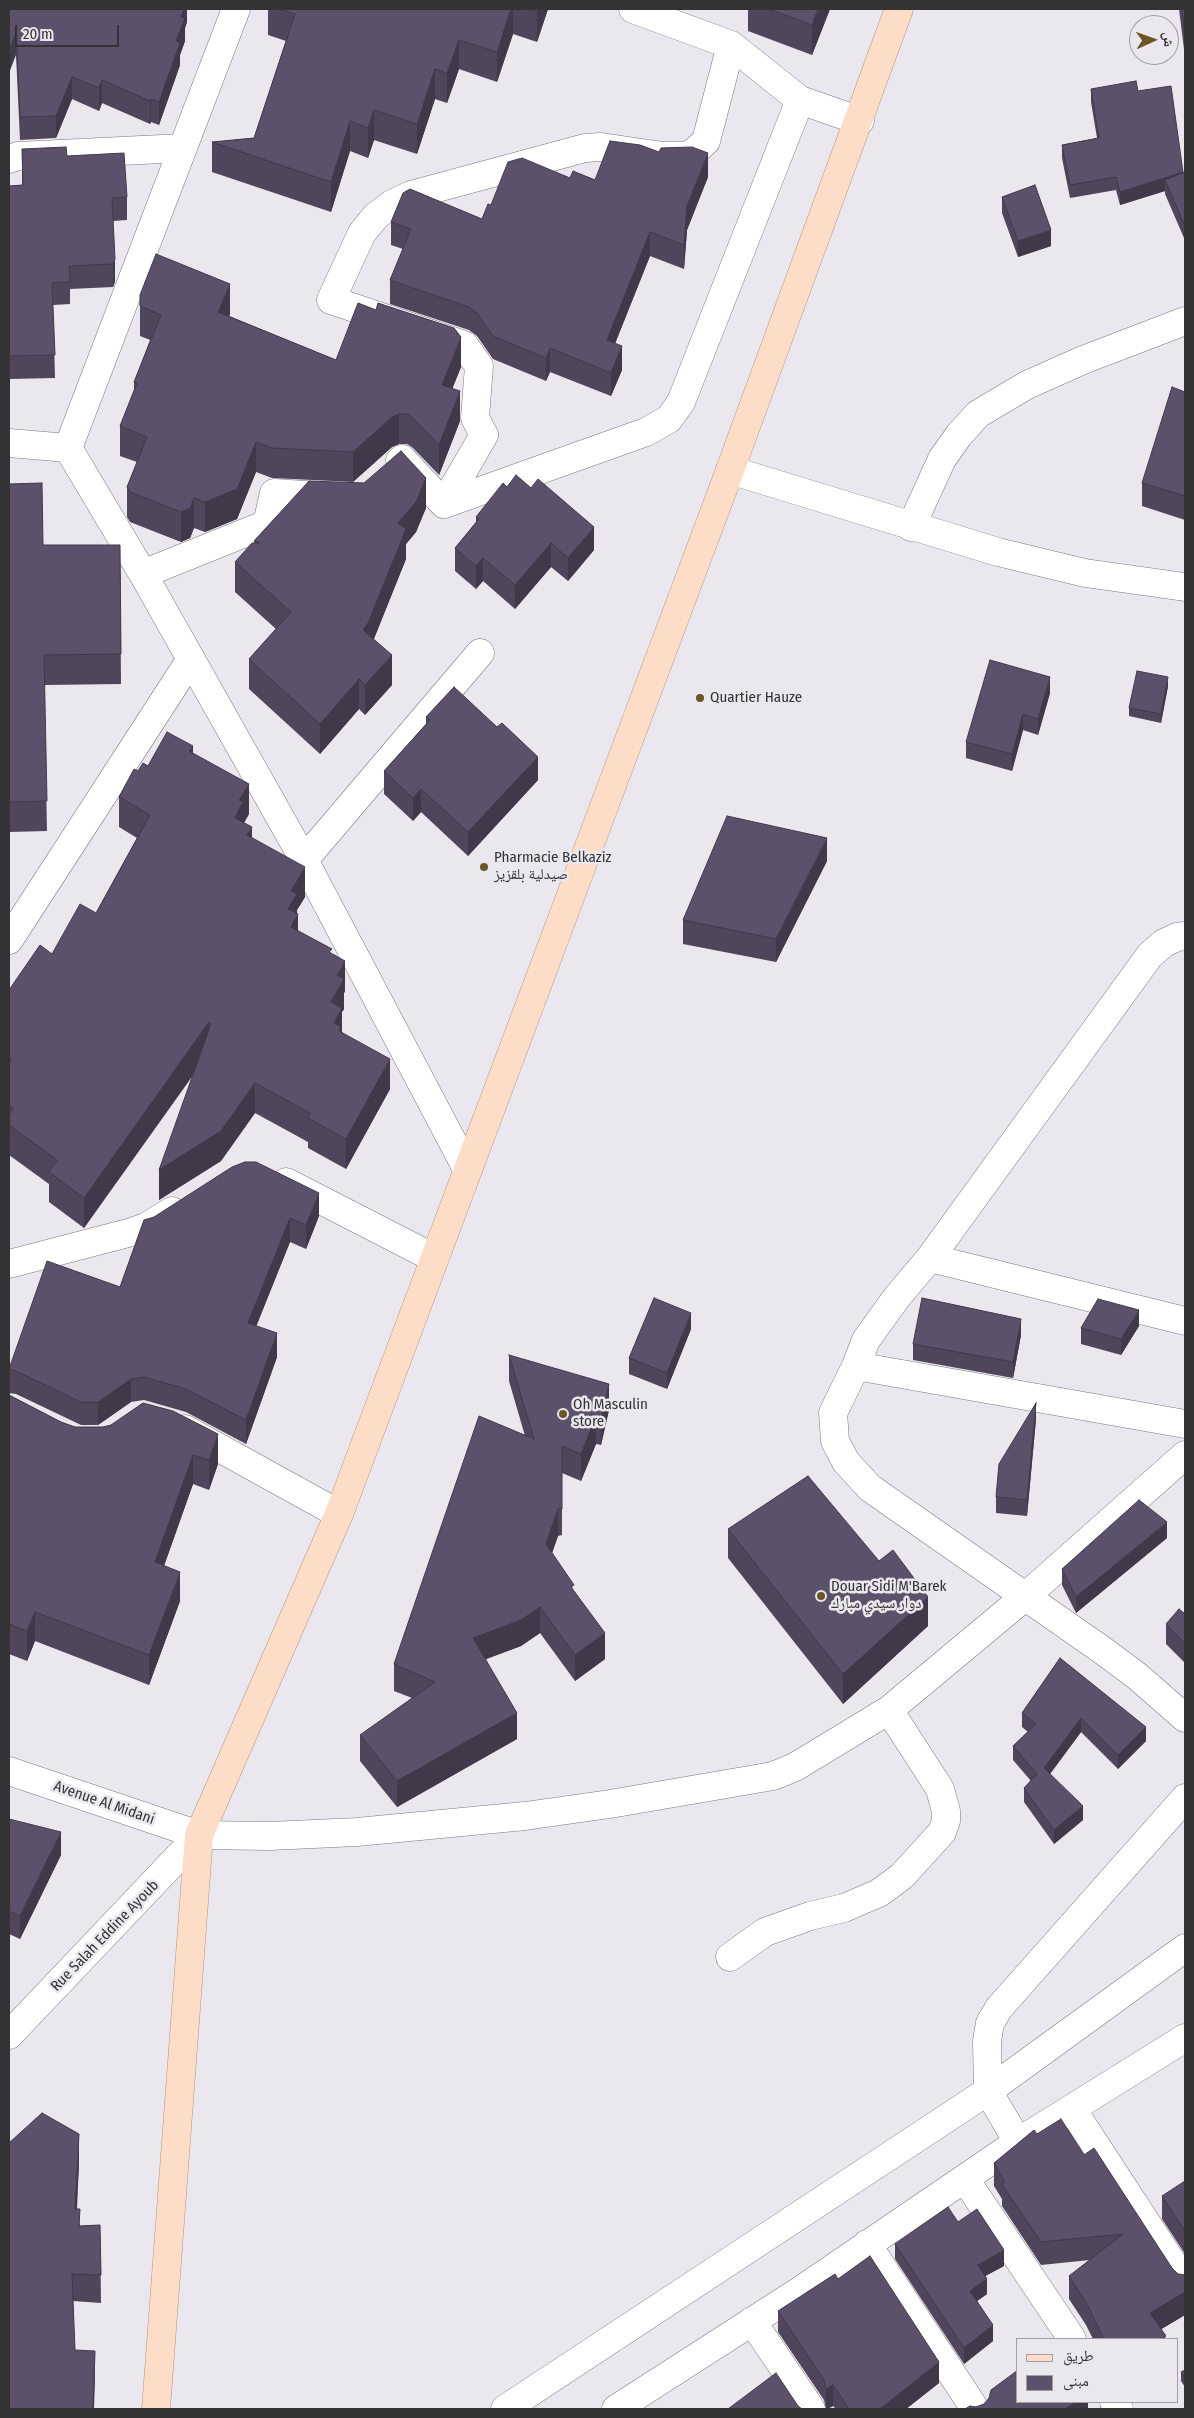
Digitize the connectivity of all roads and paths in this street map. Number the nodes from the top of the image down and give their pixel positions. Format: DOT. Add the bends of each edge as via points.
graph roads {
  1 [pos="236,9"];
  2 [pos="633,9"];
  3 [pos="899,9"];
  4 [pos="732,45"];
  5 [pos="800,100"];
  6 [pos="860,121"];
  7 [pos="183,148"];
  8 [pos="9,159"];
  9 [pos="1185,321"];
  10 [pos="9,443"];
  11 [pos="68,448"];
  12 [pos="730,470"];
  13 [pos="380,479"];
  14 [pos="359,498"];
  15 [pos="444,504"];
  16 [pos="911,527"];
  17 [pos="142,574"];
  18 [pos="1185,587"];
  19 [pos="480,653"];
  20 [pos="191,659"];
  21 [pos="304,860"];
  22 [pos="1185,936"];
  23 [pos="9,940"];
  24 [pos="467,1169"];
  25 [pos="266,1174"];
  26 [pos="189,1198"];
  27 [pos="434,1258"];
  28 [pos="930,1258"];
  29 [pos="9,1264"];
  30 [pos="1185,1321"];
  31 [pos="856,1366"];
  32 [pos="160,1421"];
  33 [pos="1185,1424"];
  34 [pos="1185,1455"];
  35 [pos="339,1514"];
  36 [pos="1026,1596"];
  37 [pos="889,1710"];
  38 [pos="1185,1718"];
  39 [pos="9,1771"];
  40 [pos="1185,1798"];
  41 [pos="199,1835"];
  42 [pos="1185,1948"];
  43 [pos="730,1957"];
  44 [pos="9,2035"];
  45 [pos="1182,2046"];
  46 [pos="988,2091"];
  47 [pos="1072,2109"];
  48 [pos="1018,2142"];
  49 [pos="965,2179"];
  50 [pos="867,2244"];
  51 [pos="1185,2282"];
  52 [pos="752,2321"];
  53 [pos="1071,2338"];
  54 [pos="629,2406"];
  55 [pos="156,2409"];
  56 [pos="505,2409"];
  57 [pos="811,2409"];
  58 [pos="975,2409"];
  1 -- 7 [label="street"];
  2 -- 4 [label="street"];
  3 -- 6 [label="main road"];
  4 -- 5 [label="street"];
  4 -- 15 [label="street" via="706,141 694,152 685,156 662,156 601,147 585,148 411,195 376,216 362,233 331,300 464,345 479,366 476,418 484,435"];
  5 -- 6 [label="street"];
  5 -- 15 [label="street" via="681,402 669,419 646,432"];
  6 -- 12 [label="main road"];
  7 -- 8 [label="street"];
  7 -- 11 [label="street"];
  9 -- 16 [label="street" via="1027,385 978,414 942,459"];
  10 -- 11 [label="street"];
  11 -- 17 [label="street"];
  12 -- 16 [label="street"];
  12 -- 24 [label="main road"];
  13 -- 15 [label="street" via="402,459"];
  14 -- 17 [label="street" via="274,493 267,524"];
  16 -- 18 [label="street" via="1085,573"];
  17 -- 20 [label="street"];
  19 -- 21 [label="street"];
  20 -- 21 [label="street"];
  20 -- 23 [label="street"];
  21 -- 24 [label="street"];
  22 -- 28 [label="street" via="1177,936 1164,943 1150,955"];
  24 -- 27 [label="main road"];
  25 -- 27 [label="street"];
  26 -- 29 [label="street" via="146,1227"];
  27 -- 35 [label="main road"];
  28 -- 30 [label="street"];
  28 -- 31 [label="street" via="866,1340"];
  31 -- 33 [label="street"];
  31 -- 36 [label="street" via="833,1413 835,1441 846,1462 870,1488"];
  32 -- 35 [label="street" via="179,1426 218,1446"];
  34 -- 36 [label="street, Avenue Al Midani"];
  35 -- 41 [label="main road"];
  36 -- 37 [label="street, Avenue Al Midani"];
  36 -- 38 [label="street" via="1137,1676"];
  37 -- 41 [label="street, Avenue Al Midani" via="795,1768 741,1782 610,1804 418,1827 270,1836"];
  37 -- 43 [label="street" via="940,1789 946,1811 942,1832 902,1876 879,1893 844,1908 765,1932"];
  39 -- 41 [label="street, Avenue Al Midani"];
  40 -- 46 [label="street" via="998,2008 990,2023 987,2042"];
  41 -- 44 [label="street, Rue Salah Eddine Ayoub"];
  41 -- 55 [label="main road"];
  42 -- 46 [label="street"];
  45 -- 47 [label="street"];
  46 -- 48 [label="street"];
  46 -- 56 [label="street"];
  47 -- 48 [label="street"];
  47 -- 51 [label="street"];
  48 -- 49 [label="street"];
  49 -- 50 [label="street"];
  49 -- 53 [label="street"];
  50 -- 52 [label="street"];
  50 -- 58 [label="street"];
  52 -- 54 [label="street"];
  52 -- 57 [label="street"];
}
